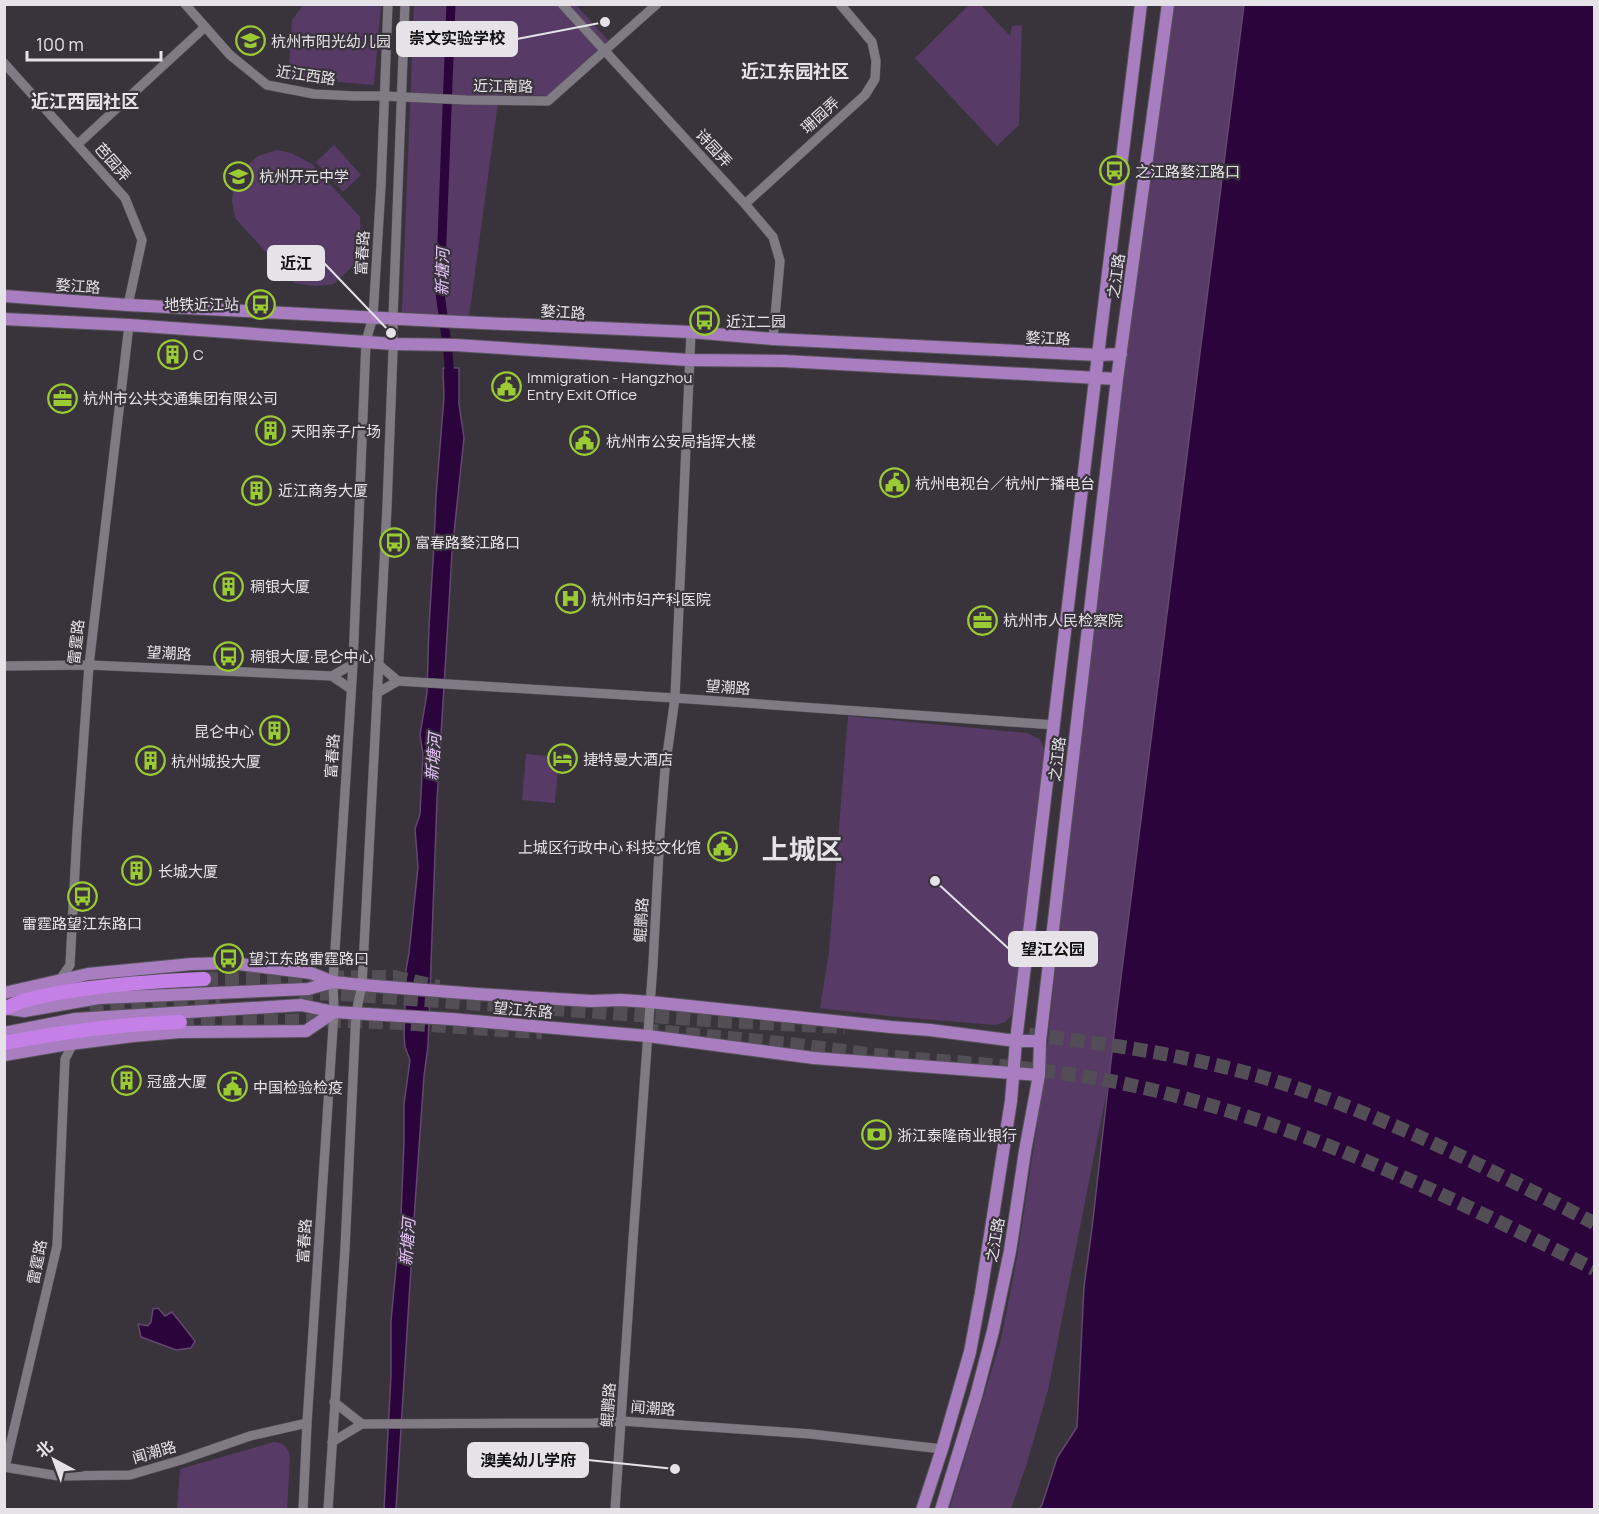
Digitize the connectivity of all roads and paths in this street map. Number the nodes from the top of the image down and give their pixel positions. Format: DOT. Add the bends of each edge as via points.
graph roads {
  1 [pos="185,4"];
  2 [pos="388,4"];
  3 [pos="405,4"];
  4 [pos="562,4"];
  5 [pos="657,4"];
  6 [pos="840,4"];
  7 [pos="1141,4"];
  8 [pos="1168,4"];
  9 [pos="205,27"];
  10 [pos="604,52"];
  11 [pos="4,63"];
  12 [pos="384,96"];
  13 [pos="401,96"];
  14 [pos="78,144"];
  15 [pos="745,204"];
  16 [pos="4,296"];
  17 [pos="128,304"];
  18 [pos="373,317"];
  19 [pos="393,318"];
  20 [pos="4,319"];
  21 [pos="129,325"];
  22 [pos="691,332"];
  23 [pos="773,339"];
  24 [pos="366,341"];
  25 [pos="394,344"];
  26 [pos="1121,354"];
  27 [pos="1098,355"];
  28 [pos="689,360"];
  29 [pos="1096,377"];
  30 [pos="1117,379"];
  31 [pos="353,664"];
  32 [pos="89,665"];
  33 [pos="379,665"];
  34 [pos="4,666"];
  35 [pos="332,676"];
  36 [pos="403,681"];
  37 [pos="351,689"];
  38 [pos="378,693"];
  39 [pos="675,698"];
  40 [pos="1055,725"];
  41 [pos="70,964"];
  42 [pos="88,974"];
  43 [pos="204,979"];
  44 [pos="59,981"];
  45 [pos="333,982"];
  46 [pos="362,986"];
  47 [pos="4,993"];
  48 [pos="650,1002"];
  49 [pos="5,1008"];
  50 [pos="334,1012"];
  51 [pos="356,1013"];
  52 [pos="180,1022"];
  53 [pos="4,1033"];
  54 [pos="648,1036"];
  55 [pos="1016,1041"];
  56 [pos="1040,1041"];
  57 [pos="4,1043"];
  58 [pos="73,1044"];
  59 [pos="52,1047"];
  60 [pos="4,1055"];
  61 [pos="65,1059"];
  62 [pos="1014,1074"];
  63 [pos="1039,1075"];
  64 [pos="334,1402"];
  65 [pos="622,1421"];
  66 [pos="307,1423"];
  67 [pos="362,1424"];
  68 [pos="332,1443"];
  69 [pos="942,1449"];
  70 [pos="5,1467"];
  71 [pos="303,1509"];
  72 [pos="328,1509"];
  73 [pos="615,1509"];
  74 [pos="922,1509"];
  75 [pos="941,1509"];
  1 -- 9 [label="street, 近江西路"];
  2 -- 12 [label="street, 富春路"];
  3 -- 13 [label="street"];
  4 -- 10 [label="street, 诗园弄"];
  5 -- 10 [label="street, 近江南路"];
  6 -- 15 [label="street, 珊园弄" via="872,42 875,79 865,95"];
  7 -- 27 [label="main road, 之江路"];
  8 -- 26 [label="main road, 之江路"];
  9 -- 12 [label="street, 近江西路" via="230,55 267,85 314,93"];
  9 -- 14 [label="street"];
  10 -- 13 [label="street, 近江南路" via="548,101"];
  10 -- 15 [label="street, 诗园弄"];
  11 -- 14 [label="street, 芭园弄"];
  12 -- 13 [label="street, 近江南路"];
  12 -- 18 [label="street, 富春路"];
  13 -- 19 [label="street"];
  14 -- 17 [label="street, 芭园弄" via="125,198 142,240"];
  15 -- 23 [label="street, 诗园弄" via="773,237 780,261"];
  16 -- 17 [label="main road, 婺江路"];
  17 -- 18 [label="main road, 婺江路"];
  18 -- 19 [label="main road, 婺江路"];
  18 -- 24 [label="street, 富春路"];
  19 -- 22 [label="main road, 婺江路"];
  19 -- 25 [label="street"];
  20 -- 21 [label="main road"];
  21 -- 24 [label="main road"];
  21 -- 32 [label="street, 雷霆路"];
  22 -- 23 [label="main road, 婺江路"];
  22 -- 28 [label="street, 鲲鹏路"];
  23 -- 27 [label="main road, 婺江路"];
  24 -- 25 [label="main road"];
  24 -- 31 [label="street, 富春路"];
  25 -- 28 [label="main road"];
  25 -- 33 [label="street"];
  26 -- 27 [label="main road, 婺江路"];
  26 -- 30 [label="main road, 之江路"];
  27 -- 29 [label="main road, 之江路"];
  28 -- 29 [label="main road"];
  28 -- 39 [label="street, 鲲鹏路"];
  29 -- 30 [label="main road"];
  29 -- 40 [label="main road, 之江路"];
  30 -- 56 [label="main road, 之江路"];
  31 -- 35 [label="street"];
  31 -- 37 [label="street, 富春路"];
  32 -- 34 [label="street, 望潮路"];
  32 -- 35 [label="street, 望潮路"];
  32 -- 41 [label="street, 雷霆路"];
  33 -- 36 [label="street"];
  33 -- 38 [label="street"];
  35 -- 37 [label="street"];
  36 -- 38 [label="street"];
  36 -- 39 [label="street, 望潮路"];
  37 -- 45 [label="street, 富春路"];
  38 -- 46 [label="street"];
  39 -- 40 [label="street, 望潮路"];
  39 -- 48 [label="street, 鲲鹏路" via="664,780"];
  40 -- 55 [label="main road, 之江路"];
  41 -- 42 [label="street"];
  41 -- 44 [label="street, 雷霆路"];
  42 -- 44 [label="main road"];
  42 -- 45 [label="main road" via="231,963 311,973"];
  43 -- 49 [label="highway" via="76,990 29,998"];
  44 -- 47 [label="main road"];
  45 -- 46 [label="main road, 望江东路"];
  45 -- 49 [label="main road" via="308,989 99,998 24,1011"];
  45 -- 50 [label="street, 富春路"];
  46 -- 48 [label="main road, 望江东路"];
  46 -- 51 [label="street"];
  48 -- 54 [label="street, 鲲鹏路"];
  48 -- 55 [label="main road, 望江东路"];
  50 -- 51 [label="main road, 望江东路"];
  50 -- 53 [label="main road, 望江东路" via="301,1005 277,1006 75,1019"];
  50 -- 58 [label="main road" via="306,1031 180,1032"];
  50 -- 66 [label="street, 富春路"];
  51 -- 54 [label="main road, 望江东路"];
  51 -- 64 [label="street"];
  52 -- 57 [label="highway" via="108,1027"];
  54 -- 62 [label="main road, 望江东路" via="814,1058"];
  54 -- 65 [label="street, 鲲鹏路"];
  55 -- 56 [label="main road, 望江东路"];
  55 -- 62 [label="main road, 之江路"];
  56 -- 63 [label="main road, 之江路"];
  58 -- 59 [label="main road"];
  58 -- 61 [label="street, 雷霆路"];
  59 -- 60 [label="main road"];
  59 -- 61 [label="street"];
  61 -- 70 [label="street, 雷霆路" via="57,1246"];
  62 -- 63 [label="main road, 望江东路"];
  62 -- 69 [label="main road, 之江路" via="970,1352"];
  63 -- 75 [label="main road, 之江路" via="993,1331"];
  64 -- 67 [label="street"];
  64 -- 68 [label="street"];
  65 -- 67 [label="street, 闻潮路"];
  65 -- 69 [label="street, 闻潮路" via="811,1434"];
  65 -- 73 [label="street, 鲲鹏路"];
  66 -- 70 [label="street, 闻潮路" via="250,1436 130,1475 59,1476"];
  66 -- 71 [label="street, 富春路"];
  67 -- 68 [label="street"];
  68 -- 72 [label="street"];
  69 -- 74 [label="main road, 之江路"];
}
